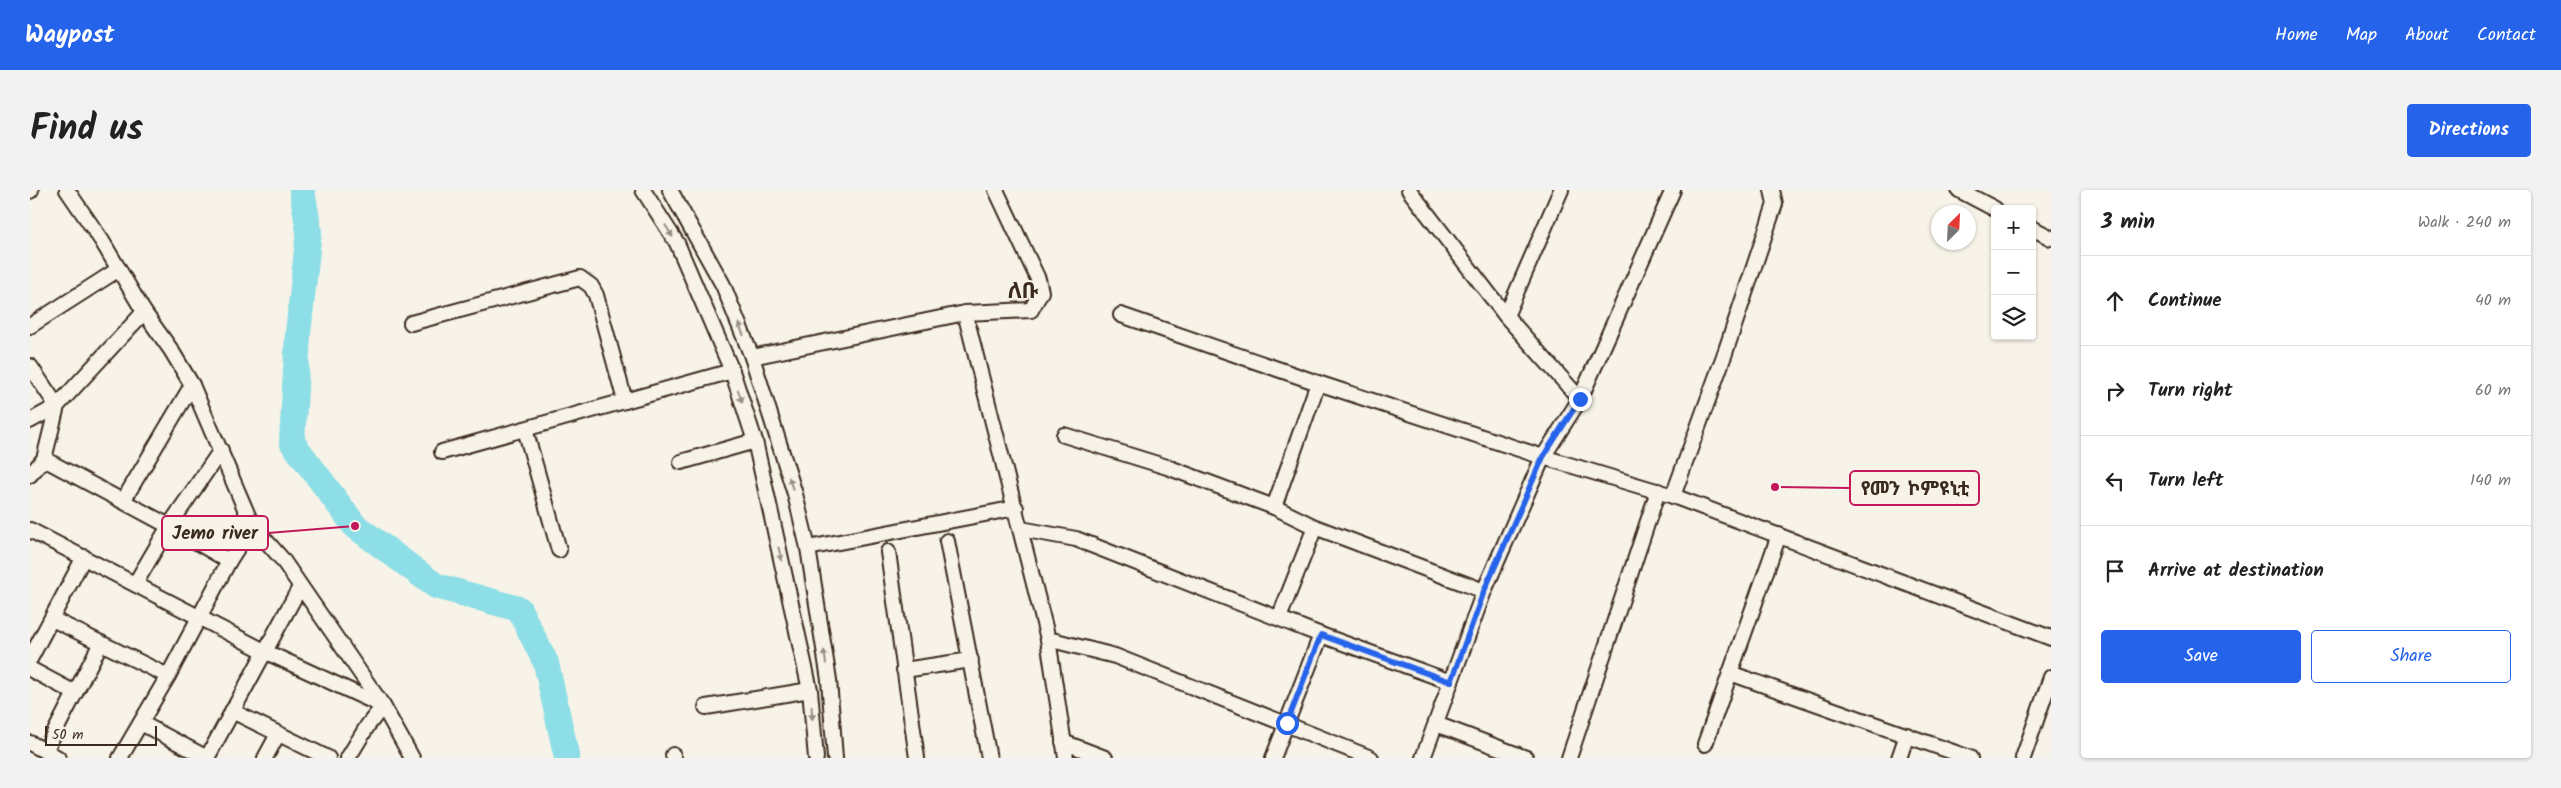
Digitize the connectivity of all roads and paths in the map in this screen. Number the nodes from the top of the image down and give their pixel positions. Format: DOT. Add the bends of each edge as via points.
graph roads {
  1 [pos="67,190"];
  2 [pos="643,190"];
  3 [pos="670,190"];
  4 [pos="996,190"];
  5 [pos="1409,190"];
  6 [pos="1673,190"];
  7 [pos="1772,190"];
  8 [pos="1959,190"];
  9 [pos="1558,192"];
  10 [pos="1974,194"];
  11 [pos="1991,206"];
  12 [pos="2036,230"];
  13 [pos="2051,238"];
  14 [pos="119,269"];
  15 [pos="144,312"];
  16 [pos="965,313"];
  17 [pos="1121,315"];
  18 [pos="1506,316"];
  19 [pos="411,323"];
  20 [pos="30,326"];
  21 [pos="752,357"];
  22 [pos="30,366"];
  23 [pos="732,371"];
  24 [pos="1318,384"];
  25 [pos="192,385"];
  26 [pos="1580,399"];
  27 [pos="624,401"];
  28 [pos="57,406"];
  29 [pos="30,421"];
  30 [pos="525,429"];
  31 [pos="1064,435"];
  32 [pos="756,441"];
  33 [pos="221,450"];
  34 [pos="442,452"];
  35 [pos="1543,457"];
  36 [pos="44,459"];
  37 [pos="680,462"];
  38 [pos="30,475"];
  39 [pos="1658,492"];
  40 [pos="1673,496"];
  41 [pos="123,501"];
  42 [pos="1274,507"];
  43 [pos="1016,508"];
  44 [pos="252,524"];
  45 [pos="169,526"];
  46 [pos="1315,527"];
  47 [pos="1021,529"];
  48 [pos="30,530"];
  49 [pos="1779,535"];
  50 [pos="947,541"];
  51 [pos="808,548"];
  52 [pos="559,550"];
  53 [pos="888,552"];
  54 [pos="84,557"];
  55 [pos="229,562"];
  56 [pos="135,584"];
  57 [pos="300,587"];
  58 [pos="1484,591"];
  59 [pos="52,618"];
  60 [pos="1279,618"];
  61 [pos="199,619"];
  62 [pos="1321,635"];
  63 [pos="2051,638"];
  64 [pos="1048,639"];
  65 [pos="101,643"];
  66 [pos="264,651"];
  67 [pos="30,659"];
  68 [pos="971,660"];
  69 [pos="30,669"];
  70 [pos="904,670"];
  71 [pos="1730,674"];
  72 [pos="168,676"];
  73 [pos="2051,677"];
  74 [pos="1451,682"];
  75 [pos="810,690"];
  76 [pos="75,693"];
  77 [pos="382,706"];
  78 [pos="706,707"];
  79 [pos="232,710"];
  80 [pos="140,723"];
  81 [pos="1287,723"];
  82 [pos="1436,724"];
  83 [pos="278,734"];
  84 [pos="1907,735"];
  85 [pos="1063,742"];
  86 [pos="30,743"];
  87 [pos="1705,744"];
  88 [pos="45,751"];
  89 [pos="58,758"];
  90 [pos="120,758"];
  91 [pos="207,758"];
  92 [pos="265,758"];
  93 [pos="328,758"];
  94 [pos="348,758"];
  95 [pos="412,758"];
  96 [pos="816,758"];
  97 [pos="835,758"];
  98 [pos="917,758"];
  99 [pos="989,758"];
  100 [pos="1066,758"];
  101 [pos="1105,758"];
  102 [pos="1273,758"];
  103 [pos="1371,758"];
  104 [pos="1423,758"];
  105 [pos="1526,758"];
  106 [pos="1569,758"];
  107 [pos="1899,758"];
  108 [pos="1970,758"];
  109 [pos="2023,758"];
  1 -- 14 [label="street"];
  2 -- 23 [label="street, one-way" via="677,244"];
  21 -- 3 [label="street, one-way" via="723,285"];
  4 -- 16 [label="street" via="1038,279 1041,292 1031,310"];
  5 -- 18 [label="street"];
  6 -- 26 [label="street"];
  7 -- 40 [label="street" via="1775,204"];
  8 -- 10 [label="street"];
  9 -- 18 [label="street"];
  10 -- 11 [label="street"];
  12 -- 13 [label="street"];
  14 -- 15 [label="street"];
  14 -- 20 [label="street"];
  15 -- 25 [label="street" via="172,350"];
  15 -- 28 [label="street"];
  16 -- 21 [label="street"];
  16 -- 43 [label="street"];
  17 -- 24 [label="street"];
  18 -- 26 [label="street"];
  19 -- 27 [label="street" via="580,278 591,286 596,296"];
  51 -- 21 [label="street, one-way"];
  22 -- 28 [label="street"];
  23 -- 27 [label="street"];
  23 -- 32 [label="street, one-way"];
  24 -- 35 [label="street"];
  24 -- 42 [label="street"];
  25 -- 33 [label="street"];
  25 -- 41 [label="street"];
  26 -- 35 [label="street"];
  27 -- 30 [label="street"];
  28 -- 29 [label="street"];
  28 -- 36 [label="street"];
  30 -- 34 [label="street"];
  30 -- 52 [label="street"];
  31 -- 42 [label="street" via="1167,467"];
  32 -- 37 [label="street"];
  32 -- 75 [label="street, one-way"];
  33 -- 44 [label="street"];
  33 -- 45 [label="street"];
  35 -- 39 [label="street"];
  35 -- 58 [label="street"];
  36 -- 38 [label="street"];
  36 -- 41 [label="street"];
  39 -- 40 [label="street"];
  39 -- 106 [label="street"];
  40 -- 49 [label="street"];
  41 -- 45 [label="street"];
  42 -- 46 [label="street"];
  43 -- 47 [label="street"];
  43 -- 51 [label="street"];
  44 -- 55 [label="street"];
  44 -- 57 [label="street" via="282,559"];
  45 -- 55 [label="street"];
  45 -- 56 [label="street"];
  46 -- 58 [label="street"];
  46 -- 60 [label="street"];
  47 -- 60 [label="street" via="1076,539"];
  47 -- 64 [label="street"];
  48 -- 54 [label="street"];
  49 -- 63 [label="street"];
  49 -- 71 [label="street"];
  50 -- 68 [label="street"];
  97 -- 51 [label="street, one-way" via="829,680"];
  53 -- 70 [label="street"];
  54 -- 56 [label="street"];
  54 -- 59 [label="street"];
  55 -- 61 [label="street"];
  56 -- 61 [label="street"];
  57 -- 66 [label="street"];
  57 -- 77 [label="street"];
  58 -- 74 [label="street"];
  59 -- 65 [label="street"];
  59 -- 67 [label="street"];
  60 -- 62 [label="street"];
  61 -- 66 [label="street"];
  61 -- 72 [label="street"];
  62 -- 74 [label="street"];
  62 -- 81 [label="street"];
  64 -- 81 [label="street" via="1115,656"];
  64 -- 85 [label="street"];
  65 -- 72 [label="street"];
  65 -- 76 [label="street"];
  66 -- 77 [label="street"];
  66 -- 79 [label="street"];
  68 -- 70 [label="street"];
  68 -- 99 [label="street"];
  69 -- 76 [label="street"];
  70 -- 98 [label="street"];
  71 -- 84 [label="street"];
  71 -- 87 [label="street"];
  72 -- 80 [label="street"];
  73 -- 109 [label="street"];
  74 -- 82 [label="street"];
  75 -- 78 [label="street"];
  75 -- 96 [label="street, one-way"];
  76 -- 88 [label="street"];
  77 -- 94 [label="street"];
  77 -- 95 [label="street"];
  79 -- 83 [label="street"];
  79 -- 91 [label="street"];
  80 -- 90 [label="street"];
  80 -- 91 [label="street"];
  81 -- 102 [label="street"];
  81 -- 103 [label="street"];
  82 -- 104 [label="street"];
  82 -- 105 [label="street"];
  83 -- 92 [label="street"];
  83 -- 93 [label="street"];
  84 -- 107 [label="street"];
  84 -- 108 [label="street"];
  85 -- 100 [label="street"];
  85 -- 101 [label="street"];
  86 -- 88 [label="street"];
  88 -- 89 [label="street"];
}
